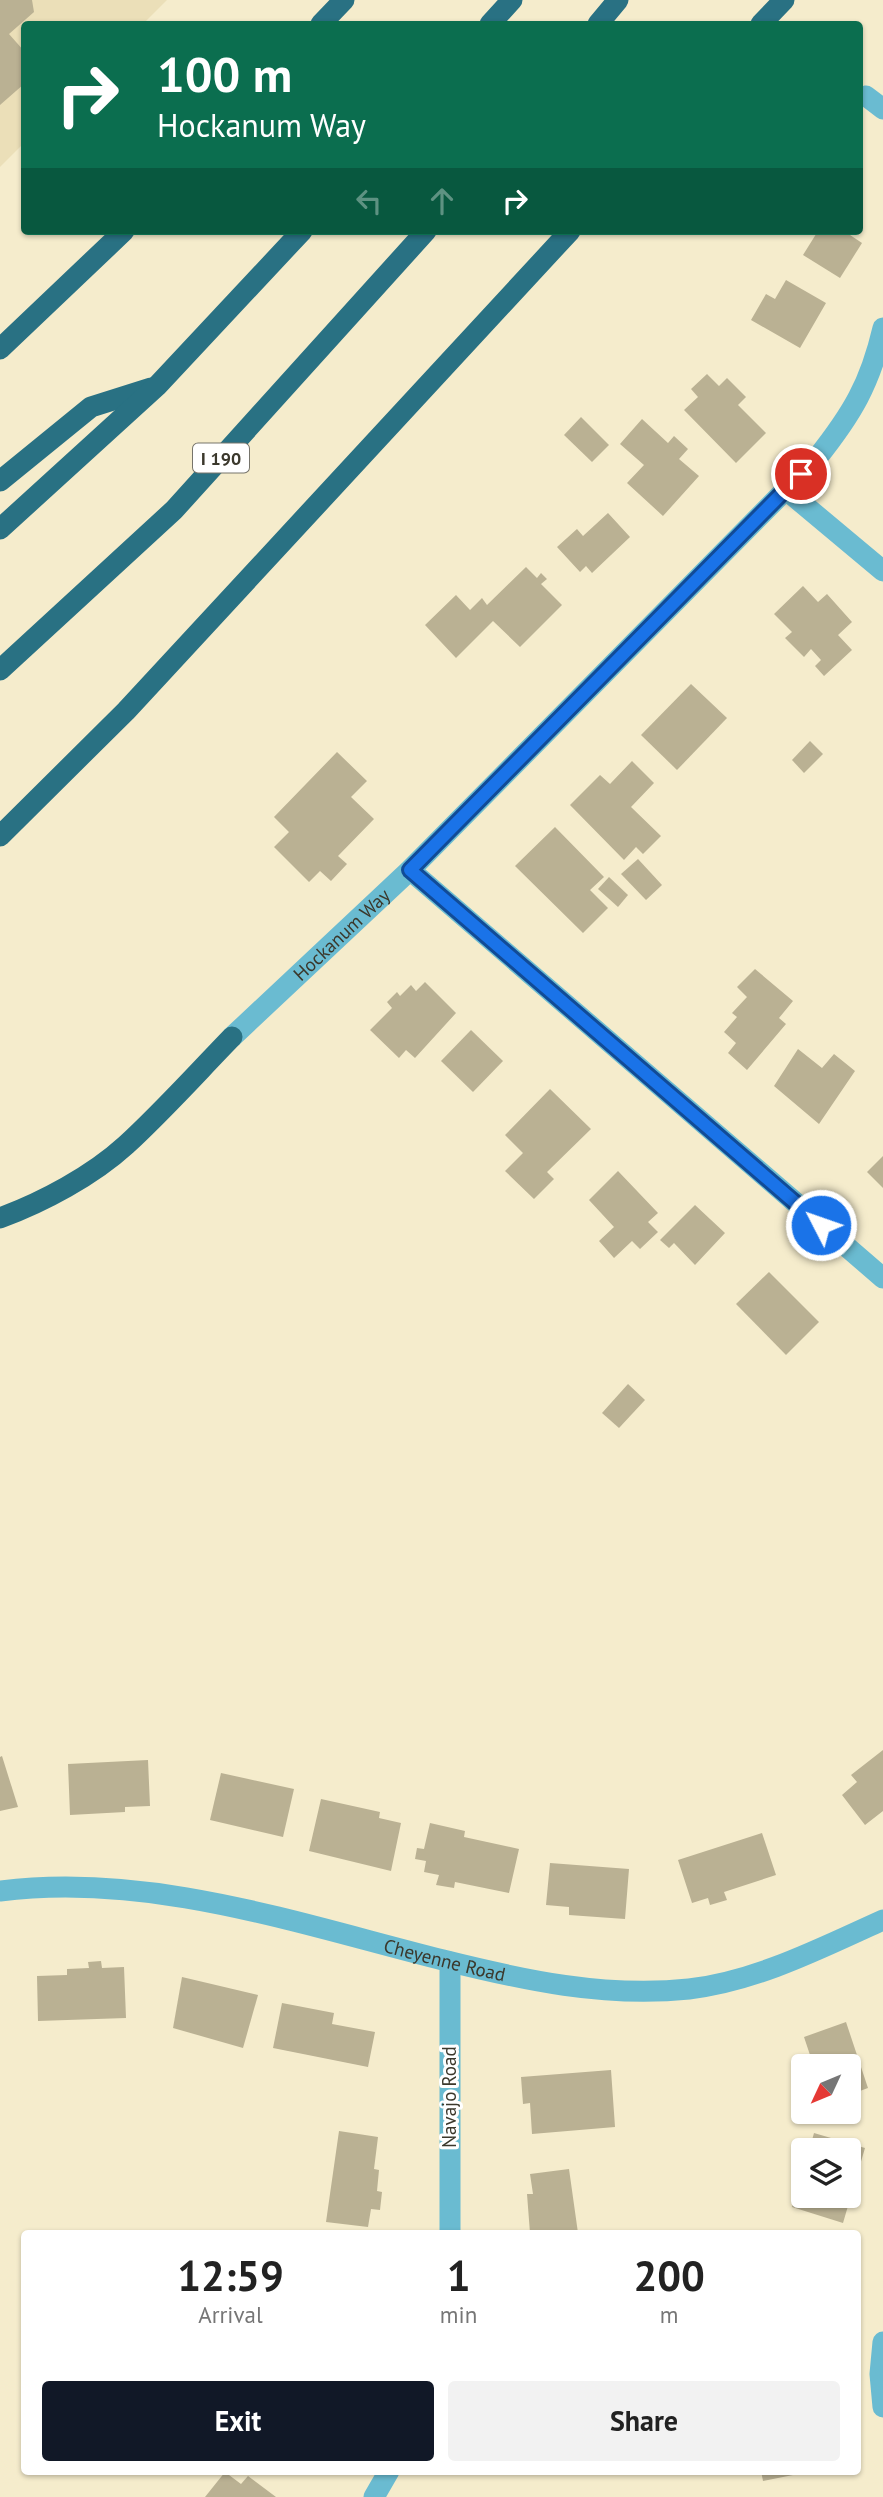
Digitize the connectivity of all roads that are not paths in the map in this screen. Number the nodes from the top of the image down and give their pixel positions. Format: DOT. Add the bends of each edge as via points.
graph roads {
  1 [pos="344,0"];
  2 [pos="512,0"];
  3 [pos="618,0"];
  4 [pos="783,0"];
  5 [pos="324,21"];
  6 [pos="493,21"];
  7 [pos="600,21"];
  8 [pos="764,21"];
  9 [pos="866,96"];
  10 [pos="883,109"];
  11 [pos="120,235"];
  12 [pos="298,235"];
  13 [pos="422,235"];
  14 [pos="566,235"];
  15 [pos="883,328"];
  16 [pos="0,349"];
  17 [pos="157,386"];
  18 [pos="0,481"];
  19 [pos="785,489"];
  20 [pos="0,529"];
  21 [pos="883,571"];
  22 [pos="0,670"];
  23 [pos="0,836"];
  24 [pos="410,870"];
  25 [pos="232,1037"];
  26 [pos="0,1218"];
  27 [pos="883,1279"];
  28 [pos="0,1891"];
  29 [pos="883,1920"];
  30 [pos="450,1962"];
  31 [pos="450,2230"];
  32 [pos="883,2342"];
  33 [pos="883,2407"];
  34 [pos="387,2475"];
  35 [pos="374,2497"];
  1 -- 5 [label="highway"];
  2 -- 6 [label="highway"];
  3 -- 7 [label="highway"];
  4 -- 8 [label="highway"];
  9 -- 10 [label="street"];
  11 -- 16 [label="highway"];
  12 -- 17 [label="highway"];
  13 -- 22 [label="highway, I 190" via="174,510"];
  14 -- 23 [label="highway" via="126,711"];
  15 -- 19 [label="street, Hockanum Way" via="863,392 851,414 817,458"];
  17 -- 18 [label="highway" via="91,407"];
  17 -- 20 [label="highway"];
  19 -- 21 [label="street"];
  19 -- 24 [label="street, Hockanum Way"];
  24 -- 25 [label="street, Hockanum Way"];
  24 -- 27 [label="street"];
  25 -- 26 [label="highway" via="124,1147 66,1188"];
  28 -- 30 [label="street, Cheyenne Road" via="47,1886 166,1894"];
  29 -- 30 [label="street, Cheyenne Road" via="736,1980 689,1989 574,1988"];
  30 -- 31 [label="street, Navajo Road"];
  32 -- 33 [label="street"];
  34 -- 35 [label="street"];
}
